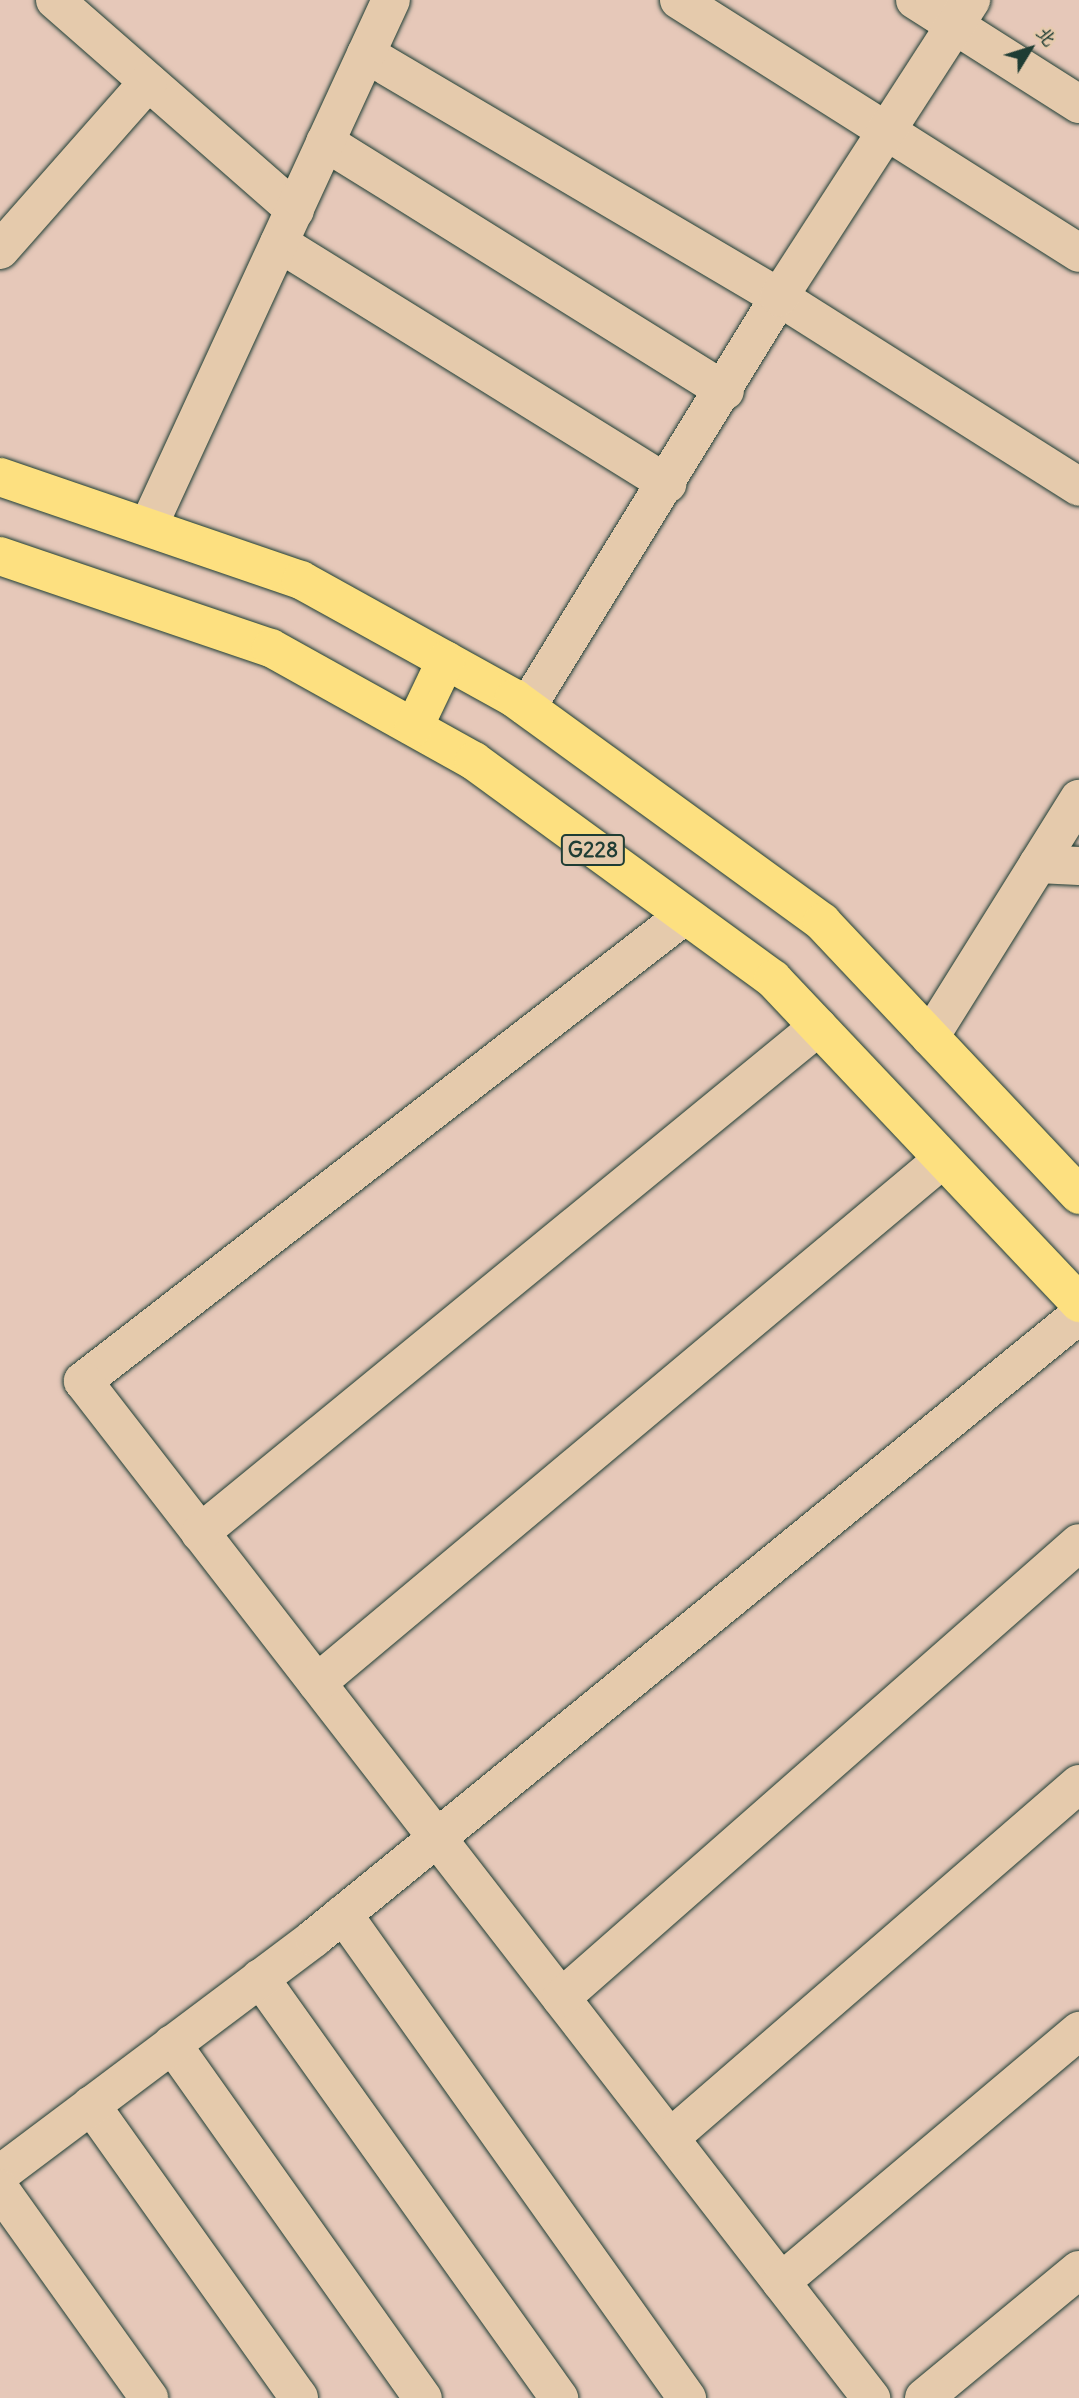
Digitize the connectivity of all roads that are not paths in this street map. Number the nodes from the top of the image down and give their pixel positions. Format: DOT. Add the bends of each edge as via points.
graph roads {
  1 [pos="55,0"];
  2 [pos="391,0"];
  3 [pos="679,0"];
  4 [pos="915,0"];
  5 [pos="963,13"];
  6 [pos="366,54"];
  7 [pos="148,82"];
  8 [pos="1079,104"];
  9 [pos="887,132"];
  10 [pos="326,142"];
  11 [pos="287,227"];
  12 [pos="0,250"];
  13 [pos="1079,253"];
  14 [pos="779,297"];
  15 [pos="725,391"];
  16 [pos="0,477"];
  17 [pos="667,484"];
  18 [pos="1079,486"];
  19 [pos="148,527"];
  20 [pos="0,556"];
  21 [pos="446,660"];
  22 [pos="527,707"];
  23 [pos="414,727"];
  24 [pos="1079,799"];
  25 [pos="1038,864"];
  26 [pos="1079,866"];
  27 [pos="684,916"];
  28 [pos="818,1027"];
  29 [pos="930,1037"];
  30 [pos="943,1159"];
  31 [pos="1079,1195"];
  32 [pos="1079,1303"];
  33 [pos="1079,1315"];
  34 [pos="200,1533"];
  35 [pos="1079,1544"];
  36 [pos="317,1683"];
  37 [pos="1079,1784"];
  38 [pos="436,1838"];
  39 [pos="343,1914"];
  40 [pos="260,1978"];
  41 [pos="561,1998"];
  42 [pos="1079,2031"];
  43 [pos="172,2044"];
  44 [pos="91,2105"];
  45 [pos="670,2138"];
  46 [pos="0,2174"];
  47 [pos="0,2189"];
  48 [pos="1079,2270"];
  49 [pos="781,2282"];
  50 [pos="149,2398"];
  51 [pos="299,2398"];
  52 [pos="424,2398"];
  53 [pos="559,2398"];
  54 [pos="687,2398"];
  55 [pos="871,2398"];
  56 [pos="924,2398"];
  1 -- 7 [label="street"];
  2 -- 6 [label="street"];
  3 -- 9 [label="street"];
  4 -- 5 [label="street"];
  5 -- 8 [label="street"];
  5 -- 9 [label="street"];
  6 -- 10 [label="street"];
  6 -- 14 [label="street"];
  7 -- 11 [label="street"];
  7 -- 12 [label="street"];
  9 -- 13 [label="street"];
  9 -- 14 [label="street"];
  10 -- 11 [label="street"];
  10 -- 15 [label="street"];
  11 -- 17 [label="street"];
  11 -- 19 [label="street"];
  14 -- 15 [label="street"];
  14 -- 18 [label="street"];
  15 -- 17 [label="street"];
  16 -- 19 [label="highway"];
  17 -- 22 [label="street"];
  19 -- 21 [label="highway" via="301,580"];
  20 -- 23 [label="highway, G228" via="271,648"];
  21 -- 22 [label="highway"];
  21 -- 23 [label="highway"];
  22 -- 29 [label="highway" via="822,922"];
  23 -- 27 [label="highway, G228" via="474,761"];
  24 -- 25 [label="street"];
  25 -- 26 [label="street"];
  25 -- 29 [label="street"];
  27 -- 28 [label="highway, G228" via="773,979"];
  27 -- 34 [label="street" via="83,1381"];
  28 -- 30 [label="highway, G228"];
  28 -- 34 [label="street"];
  29 -- 31 [label="highway"];
  30 -- 32 [label="highway, G228"];
  30 -- 36 [label="street"];
  33 -- 38 [label="street"];
  34 -- 36 [label="street"];
  35 -- 41 [label="street"];
  36 -- 38 [label="street"];
  37 -- 45 [label="street"];
  38 -- 39 [label="street"];
  38 -- 41 [label="street"];
  39 -- 40 [label="street"];
  39 -- 54 [label="street"];
  40 -- 43 [label="street"];
  40 -- 53 [label="street"];
  41 -- 45 [label="street"];
  42 -- 49 [label="street"];
  43 -- 44 [label="street"];
  43 -- 52 [label="street"];
  44 -- 46 [label="street"];
  44 -- 51 [label="street"];
  45 -- 49 [label="street"];
  47 -- 50 [label="street"];
  48 -- 56 [label="street"];
  49 -- 55 [label="street"];
}
